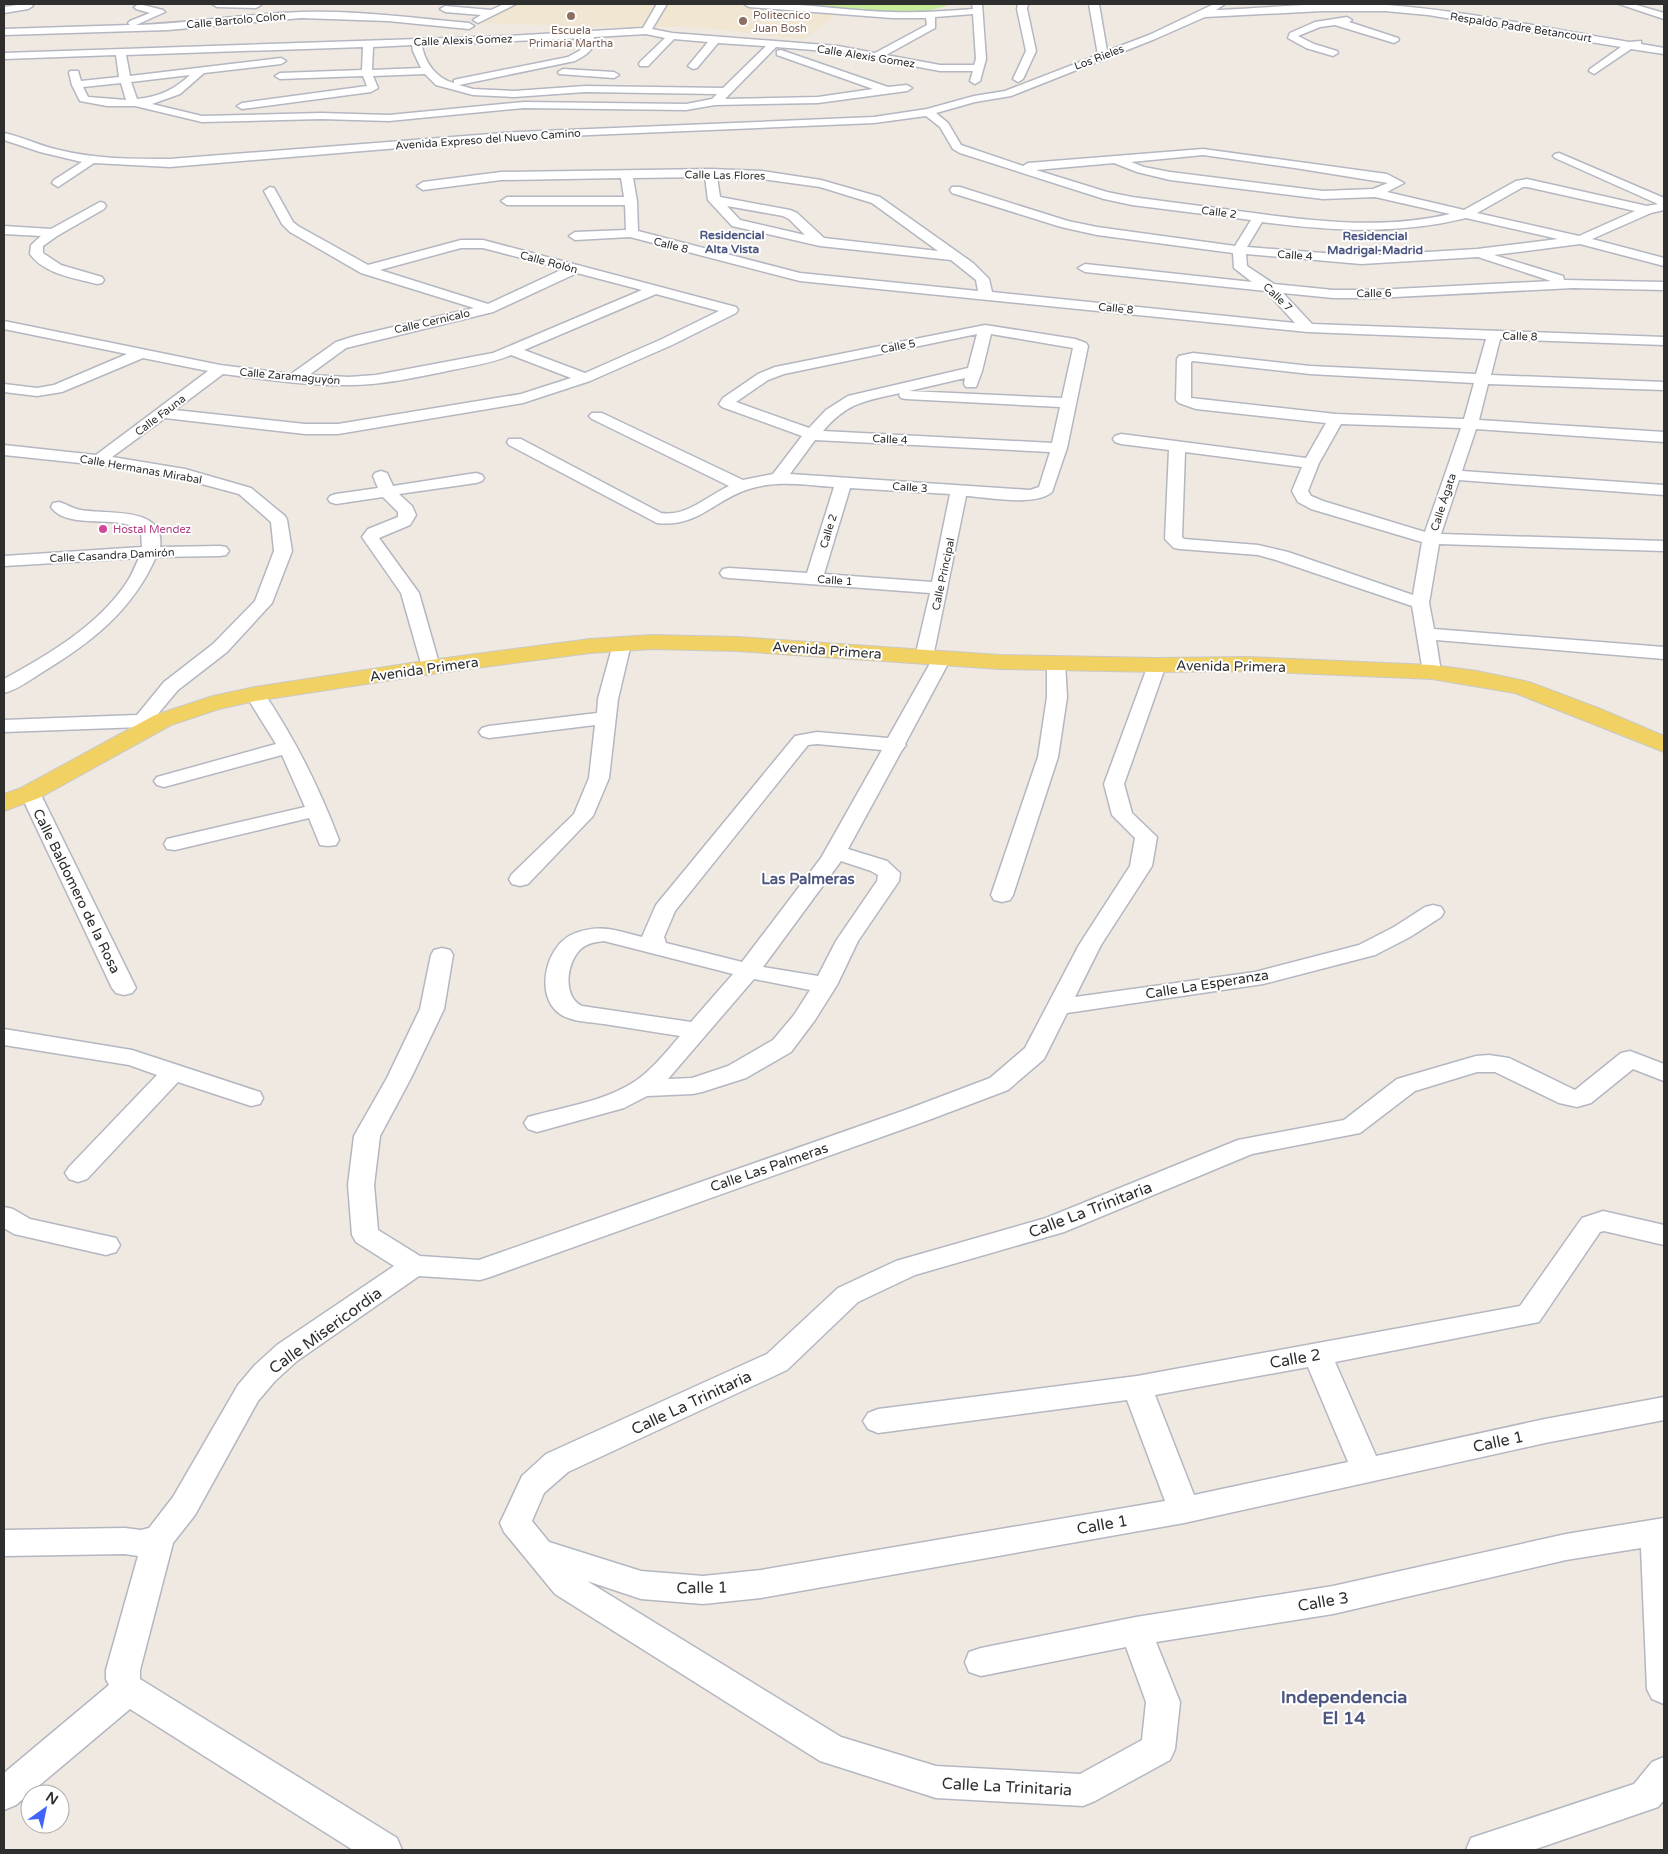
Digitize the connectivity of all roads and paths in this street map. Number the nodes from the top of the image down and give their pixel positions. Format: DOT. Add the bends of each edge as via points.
graph roads {
  1 [pos="217,4"];
  2 [pos="256,4"];
  3 [pos="470,4"];
  4 [pos="511,4"];
  5 [pos="662,4"];
  6 [pos="749,4"];
  7 [pos="1023,4"];
  8 [pos="1094,4"];
  9 [pos="1220,4"];
  10 [pos="1244,4"];
  11 [pos="1624,4"];
  12 [pos="28,6"];
  13 [pos="312,6"];
  14 [pos="785,6"];
  15 [pos="139,7"];
  16 [pos="977,7"];
  17 [pos="438,8"];
  18 [pos="4,10"];
  19 [pos="456,10"];
  20 [pos="1287,10"];
  21 [pos="491,13"];
  22 [pos="1197,14"];
  23 [pos="300,15"];
  24 [pos="326,15"];
  25 [pos="930,15"];
  26 [pos="1664,16"];
  27 [pos="247,18"];
  28 [pos="1362,20"];
  29 [pos="1334,21"];
  30 [pos="1314,25"];
  31 [pos="469,26"];
  32 [pos="646,31"];
  33 [pos="4,32"];
  34 [pos="1326,32"];
  35 [pos="589,34"];
  36 [pos="672,36"];
  37 [pos="172,38"];
  38 [pos="1656,38"];
  39 [pos="716,39"];
  40 [pos="1394,40"];
  41 [pos="106,41"];
  42 [pos="454,41"];
  43 [pos="417,42"];
  44 [pos="368,43"];
  45 [pos="1337,43"];
  46 [pos="312,45"];
  47 [pos="1630,45"];
  48 [pos="281,46"];
  49 [pos="1310,46"];
  50 [pos="223,48"];
  51 [pos="771,48"];
  52 [pos="1664,50"];
  53 [pos="121,52"];
  54 [pos="1332,53"];
  55 [pos="70,54"];
  56 [pos="878,55"];
  57 [pos="1103,55"];
  58 [pos="4,56"];
  59 [pos="281,61"];
  60 [pos="644,64"];
  61 [pos="693,66"];
  62 [pos="225,68"];
  63 [pos="979,68"];
  64 [pos="200,71"];
  65 [pos="428,71"];
  66 [pos="1594,71"];
  67 [pos="563,72"];
  68 [pos="367,74"];
  69 [pos="322,75"];
  70 [pos="621,75"];
  71 [pos="1018,79"];
  72 [pos="125,80"];
  73 [pos="718,80"];
  74 [pos="737,80"];
  75 [pos="442,84"];
  76 [pos="76,85"];
  77 [pos="886,90"];
  78 [pos="726,91"];
  79 [pos="473,92"];
  80 [pos="331,94"];
  81 [pos="974,99"];
  82 [pos="132,102"];
  83 [pos="715,102"];
  84 [pos="948,106"];
  85 [pos="232,107"];
  86 [pos="686,107"];
  87 [pos="471,110"];
  88 [pos="928,112"];
  89 [pos="712,118"];
  90 [pos="4,136"];
  91 [pos="1559,156"];
  92 [pos="93,159"];
  93 [pos="1117,160"];
  94 [pos="1020,168"];
  95 [pos="711,174"];
  96 [pos="627,175"];
  97 [pos="58,183"];
  98 [pos="423,186"];
  99 [pos="956,190"];
  100 [pos="270,191"];
  101 [pos="1375,193"];
  102 [pos="714,200"];
  103 [pos="507,201"];
  104 [pos="631,201"];
  105 [pos="1664,204"];
  106 [pos="100,206"];
  107 [pos="1647,210"];
  108 [pos="1465,214"];
  109 [pos="1259,217"];
  110 [pos="4,230"];
  111 [pos="53,233"];
  112 [pos="632,233"];
  113 [pos="574,236"];
  114 [pos="1580,240"];
  115 [pos="821,242"];
  116 [pos="1239,250"];
  117 [pos="1477,253"];
  118 [pos="952,256"];
  119 [pos="1664,262"];
  120 [pos="1085,268"];
  121 [pos="575,269"];
  122 [pos="366,270"];
  123 [pos="97,280"];
  124 [pos="1574,284"];
  125 [pos="1664,286"];
  126 [pos="1271,288"];
  127 [pos="655,290"];
  128 [pos="986,295"];
  129 [pos="488,309"];
  130 [pos="4,325"];
  131 [pos="1308,328"];
  132 [pos="985,329"];
  133 [pos="1494,335"];
  134 [pos="1664,340"];
  135 [pos="512,350"];
  136 [pos="140,354"];
  137 [pos="220,369"];
  138 [pos="975,371"];
  139 [pos="585,378"];
  140 [pos="294,379"];
  141 [pos="1482,379"];
  142 [pos="4,388"];
  143 [pos="1663,390"];
  144 [pos="878,394"];
  145 [pos="966,398"];
  146 [pos="726,404"];
  147 [pos="1070,404"];
  148 [pos="162,414"];
  149 [pos="597,416"];
  150 [pos="1336,419"];
  151 [pos="1470,424"];
  152 [pos="813,435"];
  153 [pos="1664,437"];
  154 [pos="1121,439"];
  155 [pos="515,442"];
  156 [pos="1177,446"];
  157 [pos="1059,448"];
  158 [pos="5,451"];
  159 [pos="99,460"];
  160 [pos="1310,463"];
  161 [pos="1452,475"];
  162 [pos="381,476"];
  163 [pos="476,478"];
  164 [pos="780,478"];
  165 [pos="842,483"];
  166 [pos="742,486"];
  167 [pos="960,490"];
  168 [pos="1664,490"];
  169 [pos="388,493"];
  170 [pos="336,499"];
  171 [pos="59,507"];
  172 [pos="1431,539"];
  173 [pos="1664,546"];
  174 [pos="220,551"];
  175 [pos="150,552"];
  176 [pos="4,562"];
  177 [pos="729,573"];
  178 [pos="814,578"];
  179 [pos="940,588"];
  180 [pos="1420,602"];
  181 [pos="1426,634"];
  182 [pos="622,644"];
  183 [pos="1664,653"];
  184 [pos="933,658"];
  185 [pos="1056,663"];
  186 [pos="1157,665"];
  187 [pos="431,667"];
  188 [pos="1432,672"];
  189 [pos="9,680"];
  190 [pos="255,694"];
  191 [pos="606,718"];
  192 [pos="152,720"];
  193 [pos="4,726"];
  194 [pos="488,732"];
  195 [pos="896,745"];
  196 [pos="1664,745"];
  197 [pos="288,747"];
  198 [pos="164,781"];
  199 [pos="30,793"];
  200 [pos="4,803"];
  201 [pos="317,810"];
  202 [pos="328,840"];
  203 [pos="175,844"];
  204 [pos="835,852"];
  205 [pos="520,879"];
  206 [pos="1002,895"];
  207 [pos="1433,912"];
  208 [pos="656,948"];
  209 [pos="442,955"];
  210 [pos="748,971"];
  211 [pos="825,985"];
  212 [pos="124,988"];
  213 [pos="1060,1007"];
  214 [pos="697,1031"];
  215 [pos="4,1037"];
  216 [pos="174,1072"];
  217 [pos="1664,1073"];
  218 [pos="643,1088"];
  219 [pos="251,1098"];
  220 [pos="537,1123"];
  221 [pos="78,1173"];
  222 [pos="4,1216"];
  223 [pos="1664,1236"];
  224 [pos="106,1245"];
  225 [pos="414,1266"];
  226 [pos="1317,1354"];
  227 [pos="1137,1387"];
  228 [pos="1664,1409"];
  229 [pos="878,1421"];
  230 [pos="1367,1470"];
  231 [pos="1184,1510"];
  232 [pos="1660,1531"];
  233 [pos="159,1538"];
  234 [pos="4,1542"];
  235 [pos="538,1551"];
  236 [pos="1136,1631"];
  237 [pos="981,1662"];
  238 [pos="1664,1689"];
  239 [pos="128,1690"];
  240 [pos="1664,1773"];
  241 [pos="4,1794"];
  242 [pos="384,1850"];
  243 [pos="1484,1850"];
  1 -- 2 [label="street"];
  2 -- 27 [label="street"];
  3 -- 19 [label="street"];
  4 -- 21 [label="street"];
  5 -- 32 [label="street"];
  6 -- 14 [label="street"];
  7 -- 71 [label="street" via="1031,51"];
  8 -- 57 [label="street"];
  9 -- 22 [label="street, Los Rieles"];
  10 -- 22 [label="street" via="1230,11"];
  11 -- 26 [label="street"];
  12 -- 18 [label="street"];
  13 -- 23 [label="street"];
  14 -- 25 [label="street"];
  15 -- 41 [label="street" via="160,12"];
  16 -- 25 [label="street"];
  16 -- 63 [label="street"];
  17 -- 19 [label="street"];
  19 -- 21 [label="street"];
  20 -- 22 [label="street, Respaldo Padre Betancourt"];
  20 -- 30 [label="street"];
  20 -- 47 [label="street, Respaldo Padre Betancourt" via="1385,8 1428,12"];
  21 -- 31 [label="street"];
  22 -- 57 [label="street, Los Rieles" via="1152,37"];
  23 -- 24 [label="street, Calle Bartolo Colon"];
  23 -- 27 [label="street, Calle Bartolo Colon"];
  24 -- 31 [label="street, Calle Bartolo Colon"];
  24 -- 46 [label="street" via="313,29"];
  25 -- 56 [label="street" via="932,26"];
  27 -- 37 [label="street, Calle Bartolo Colon"];
  28 -- 29 [label="street"];
  29 -- 30 [label="street"];
  29 -- 40 [label="street"];
  30 -- 34 [label="street"];
  30 -- 49 [label="street" via="1293,36"];
  31 -- 42 [label="street"];
  32 -- 35 [label="street, Calle Alexis Gomez"];
  32 -- 36 [label="street, Calle Alexis Gomez"];
  33 -- 41 [label="street, Calle Bartolo Colon"];
  35 -- 42 [label="street, Calle Alexis Gomez" via="510,43"];
  35 -- 75 [label="street" via="588,46 577,56 503,74"];
  36 -- 39 [label="street, Calle Alexis Gomez"];
  36 -- 60 [label="street"];
  37 -- 41 [label="street, Calle Bartolo Colon"];
  37 -- 50 [label="street, Calle Alexis Gomez"];
  37 -- 53 [label="street, Calle Alexis Gomez"];
  38 -- 47 [label="street"];
  39 -- 51 [label="street, Calle Alexis Gomez"];
  39 -- 61 [label="street"];
  41 -- 53 [label="street, Calle Alexis Gomez"];
  41 -- 55 [label="street, Calle Alexis Gomez"];
  42 -- 43 [label="street, Calle Alexis Gomez"];
  43 -- 44 [label="street, Calle Alexis Gomez"];
  43 -- 65 [label="street"];
  44 -- 46 [label="street, Calle Alexis Gomez"];
  44 -- 68 [label="street"];
  45 -- 49 [label="street"];
  46 -- 48 [label="street, Calle Alexis Gomez"];
  46 -- 69 [label="street"];
  47 -- 52 [label="street, Respaldo Padre Betancourt"];
  47 -- 66 [label="street"];
  48 -- 50 [label="street, Calle Alexis Gomez"];
  48 -- 59 [label="street"];
  49 -- 54 [label="street"];
  50 -- 62 [label="street"];
  51 -- 56 [label="street, Calle Alexis Gomez" via="838,49"];
  51 -- 74 [label="street"];
  51 -- 77 [label="street"];
  53 -- 72 [label="street"];
  55 -- 58 [label="street, Calle Alexis Gomez"];
  55 -- 76 [label="street"];
  56 -- 63 [label="street, Calle Alexis Gomez" via="940,68"];
  57 -- 81 [label="street, Los Rieles" via="1007,94"];
  59 -- 62 [label="street"];
  59 -- 69 [label="street" via="280,79"];
  62 -- 64 [label="street"];
  63 -- 81 [label="street" via="972,91"];
  64 -- 72 [label="street"];
  64 -- 82 [label="street" via="178,91 157,99"];
  65 -- 68 [label="street"];
  65 -- 75 [label="street"];
  67 -- 70 [label="street"];
  68 -- 69 [label="street"];
  68 -- 80 [label="street" via="373,88"];
  69 -- 80 [label="street"];
  72 -- 76 [label="street"];
  72 -- 82 [label="street"];
  73 -- 74 [label="street"];
  74 -- 78 [label="street"];
  75 -- 79 [label="street"];
  76 -- 82 [label="street" via="84,99"];
  77 -- 83 [label="street" via="818,100"];
  77 -- 84 [label="street"];
  78 -- 79 [label="street" via="585,89 514,94"];
  78 -- 83 [label="street"];
  79 -- 87 [label="street"];
  80 -- 85 [label="street"];
  81 -- 84 [label="street, Avenida Expreso del Nuevo Camino"];
  82 -- 87 [label="street" via="202,119 389,118"];
  83 -- 86 [label="street"];
  84 -- 88 [label="street, Avenida Expreso del Nuevo Camino"];
  86 -- 87 [label="street" via="531,105"];
  86 -- 89 [label="street"];
  88 -- 89 [label="street, Avenida Expreso del Nuevo Camino" via="858,121"];
  88 -- 94 [label="street, Calle 2" via="944,125 957,147"];
  89 -- 92 [label="street, Avenida Expreso del Nuevo Camino" via="170,163"];
  90 -- 92 [label="street, Avenida Expreso del Nuevo Camino" via="44,150"];
  91 -- 105 [label="street"];
  92 -- 97 [label="street"];
  93 -- 94 [label="street"];
  93 -- 101 [label="street" via="1141,170 1170,176 1323,195"];
  93 -- 101 [label="street" via="1220,153 1398,182"];
  94 -- 109 [label="street, Calle 2" via="1117,199"];
  95 -- 96 [label="street, Calle Las Flores"];
  95 -- 102 [label="street"];
  95 -- 118 [label="street, Calle Las Flores" via="762,175 821,184 876,200"];
  96 -- 98 [label="street, Calle Las Flores" via="501,176"];
  96 -- 104 [label="street"];
  99 -- 116 [label="street, Calle 4" via="1081,227"];
  100 -- 122 [label="street" via="294,230"];
  101 -- 108 [label="street"];
  102 -- 115 [label="street" via="736,223"];
  102 -- 115 [label="street" via="786,212"];
  103 -- 104 [label="street"];
  104 -- 112 [label="street"];
  105 -- 107 [label="street, Calle 4"];
  106 -- 111 [label="street"];
  107 -- 108 [label="street, Calle 2" via="1527,183"];
  107 -- 114 [label="street, Calle 4"];
  108 -- 109 [label="street, Calle 2" via="1432,222 1354,227"];
  108 -- 114 [label="street"];
  109 -- 116 [label="street"];
  110 -- 111 [label="street"];
  111 -- 123 [label="street" via="37,245 36,254 43,262"];
  112 -- 113 [label="street"];
  112 -- 128 [label="street, Calle 8" via="800,277"];
  114 -- 117 [label="street, Calle 4"];
  114 -- 119 [label="street"];
  115 -- 118 [label="street"];
  116 -- 117 [label="street, Calle 4" via="1361,260"];
  116 -- 126 [label="street, Calle 7" via="1241,268"];
  117 -- 124 [label="street"];
  118 -- 128 [label="street, Calle Las Flores" via="982,279"];
  120 -- 126 [label="street, Calle 6"];
  121 -- 122 [label="street, Calle Rolón" via="473,243"];
  121 -- 127 [label="street, Calle Rolón"];
  121 -- 129 [label="street, Calle Cernícalo"];
  122 -- 129 [label="street"];
  124 -- 125 [label="street, Calle 6"];
  124 -- 126 [label="street, Calle 6" via="1375,294"];
  126 -- 131 [label="street, Calle 7"];
  127 -- 135 [label="street, Calle Zaramaguyón"];
  127 -- 139 [label="street, Calle Rolón" via="731,310"];
  128 -- 131 [label="street, Calle 8"];
  129 -- 140 [label="street, Calle Cernícalo" via="341,345"];
  130 -- 136 [label="street, Calle Zaramaguyón"];
  131 -- 133 [label="street, Calle 8"];
  132 -- 138 [label="street"];
  132 -- 146 [label="street, Calle 5" via="780,370 763,377"];
  132 -- 147 [label="street, Calle 5" via="1080,344"];
  133 -- 134 [label="street, Calle 8"];
  133 -- 141 [label="street, Calle Ágata"];
  135 -- 139 [label="street"];
  135 -- 140 [label="street, Calle Zaramaguyón" via="441,368 376,379"];
  136 -- 137 [label="street, Calle Zaramaguyón"];
  136 -- 142 [label="street" via="47,391"];
  137 -- 140 [label="street, Calle Zaramaguyón"];
  137 -- 148 [label="street, Calle Fauna"];
  138 -- 144 [label="street"];
  138 -- 145 [label="street"];
  139 -- 148 [label="street" via="523,398 338,429 306,429"];
  141 -- 143 [label="street"];
  141 -- 150 [label="street" via="1310,370 1192,357 1184,359 1184,400 1188,402"];
  141 -- 151 [label="street, Calle Ágata"];
  144 -- 145 [label="street"];
  144 -- 152 [label="street" via="842,404"];
  145 -- 147 [label="street"];
  146 -- 152 [label="street, Calle 4"];
  147 -- 157 [label="street"];
  148 -- 159 [label="street, Calle Fauna"];
  149 -- 166 [label="street"];
  150 -- 151 [label="street"];
  150 -- 160 [label="street"];
  151 -- 153 [label="street"];
  151 -- 161 [label="street, Calle Ágata"];
  152 -- 157 [label="street, Calle 4"];
  152 -- 164 [label="street"];
  154 -- 156 [label="street"];
  155 -- 166 [label="street, Calle 3" via="656,518 668,521 680,519"];
  156 -- 160 [label="street"];
  156 -- 180 [label="street" via="1173,539 1180,544 1258,550"];
  157 -- 167 [label="street, Calle 3" via="1046,489 1040,494"];
  158 -- 159 [label="street, Calle Hermanas Mirabal"];
  159 -- 192 [label="street, Calle Hermanas Mirabal" via="186,474 245,491 279,520 283,551 263,603 220,648 171,686"];
  160 -- 172 [label="street" via="1300,491 1304,499"];
  161 -- 168 [label="street"];
  161 -- 172 [label="street, Calle Ágata"];
  162 -- 169 [label="street"];
  163 -- 169 [label="street"];
  164 -- 165 [label="street, Calle 3"];
  164 -- 166 [label="street, Calle 3"];
  165 -- 167 [label="street, Calle 3"];
  165 -- 178 [label="street, Calle 2"];
  167 -- 179 [label="street, Calle Principal"];
  169 -- 170 [label="street"];
  169 -- 187 [label="street" via="408,516 370,537 410,593"];
  171 -- 175 [label="street" via="75,515 141,523 152,535"];
  172 -- 173 [label="street"];
  172 -- 180 [label="street, Calle Ágata"];
  174 -- 175 [label="street, Calle Casandra Damirón"];
  175 -- 176 [label="street, Calle Casandra Damirón"];
  175 -- 189 [label="street" via="134,585 96,627"];
  177 -- 178 [label="street, Calle 1"];
  178 -- 179 [label="street, Calle 1"];
  179 -- 184 [label="street, Calle Principal"];
  180 -- 181 [label="street, Calle Ágata"];
  181 -- 183 [label="street"];
  181 -- 188 [label="street, Calle Ágata"];
  182 -- 184 [label="main road, Avenida Primera" via="736,644"];
  182 -- 187 [label="main road, Avenida Primera"];
  182 -- 191 [label="street"];
  184 -- 185 [label="main road, Avenida Primera"];
  184 -- 195 [label="street, Calle Principal"];
  185 -- 186 [label="main road, Avenida Primera"];
  185 -- 206 [label="street" via="1057,696 1048,757"];
  186 -- 188 [label="main road, Avenida Primera" via="1247,664"];
  186 -- 213 [label="street, Calle Las Palmeras" via="1114,784 1122,815 1146,837 1141,866 1090,945"];
  187 -- 190 [label="main road, Avenida Primera"];
  188 -- 196 [label="main road, Avenida Primera" via="1521,687"];
  190 -- 192 [label="main road, Avenida Primera"];
  190 -- 197 [label="street"];
  191 -- 194 [label="street"];
  191 -- 205 [label="street" via="599,778 583,816"];
  192 -- 193 [label="street"];
  192 -- 199 [label="main road, Avenida Primera"];
  195 -- 204 [label="street, Calle Principal"];
  195 -- 208 [label="street" via="817,738 802,740 664,910 653,937"];
  197 -- 198 [label="street"];
  197 -- 201 [label="street"];
  199 -- 200 [label="main road, Avenida Primera"];
  199 -- 212 [label="street, Calle Baldomero de la Rosa"];
  201 -- 202 [label="street"];
  201 -- 203 [label="street"];
  204 -- 210 [label="street, Calle Principal"];
  204 -- 211 [label="street" via="879,866 888,873 888,881 847,941"];
  207 -- 213 [label="street, Calle La Esperanza" via="1367,950 1254,979"];
  208 -- 210 [label="street"];
  208 -- 214 [label="street" via="604,934 588,936 569,947 557,974 559,996 565,1006 578,1012"];
  209 -- 225 [label="street, Calle Las Palmeras" via="432,1009 367,1136 361,1185 365,1235"];
  210 -- 211 [label="street"];
  210 -- 214 [label="street, Calle Principal"];
  211 -- 218 [label="street" via="782,1046 737,1072 693,1086"];
  213 -- 225 [label="street, Calle Las Palmeras" via="1035,1053 999,1084 480,1270"];
  214 -- 218 [label="street, Calle Principal"];
  215 -- 216 [label="street" via="132,1058"];
  216 -- 219 [label="street"];
  216 -- 221 [label="street"];
  217 -- 235 [label="street, Calle La Trinitaria" via="1630,1060 1577,1099 1500,1064 1476,1064 1406,1085 1351,1127 1247,1146 1055,1225 906,1268 848,1295 777,1362 557,1462 533,1485 515,1523"];
  218 -- 220 [label="street" via="615,1102"];
  222 -- 224 [label="street" via="23,1227"];
  223 -- 226 [label="street, Calle 2" via="1604,1221 1591,1225 1529,1315"];
  225 -- 233 [label="street, Calle Misericordia" via="287,1353 265,1373 248,1393 184,1506"];
  226 -- 227 [label="street, Calle 2"];
  226 -- 230 [label="street"];
  227 -- 229 [label="street, Calle 2"];
  227 -- 231 [label="street"];
  228 -- 230 [label="street, Calle 1"];
  230 -- 231 [label="street, Calle 1"];
  231 -- 235 [label="street, Calle 1" via="761,1584 703,1590 641,1585"];
  232 -- 236 [label="street, Calle 3" via="1566,1547 1333,1600"];
  232 -- 238 [label="street"];
  233 -- 234 [label="street" via="141,1543"];
  233 -- 239 [label="street" via="123,1670"];
  235 -- 236 [label="street, Calle La Trinitaria" via="566,1584 832,1750 936,1782 1083,1790 1158,1749 1162,1702"];
  236 -- 237 [label="street, Calle 3"];
  239 -- 241 [label="street"];
  239 -- 242 [label="street"];
  240 -- 243 [label="street" via="1646,1796"];
}
